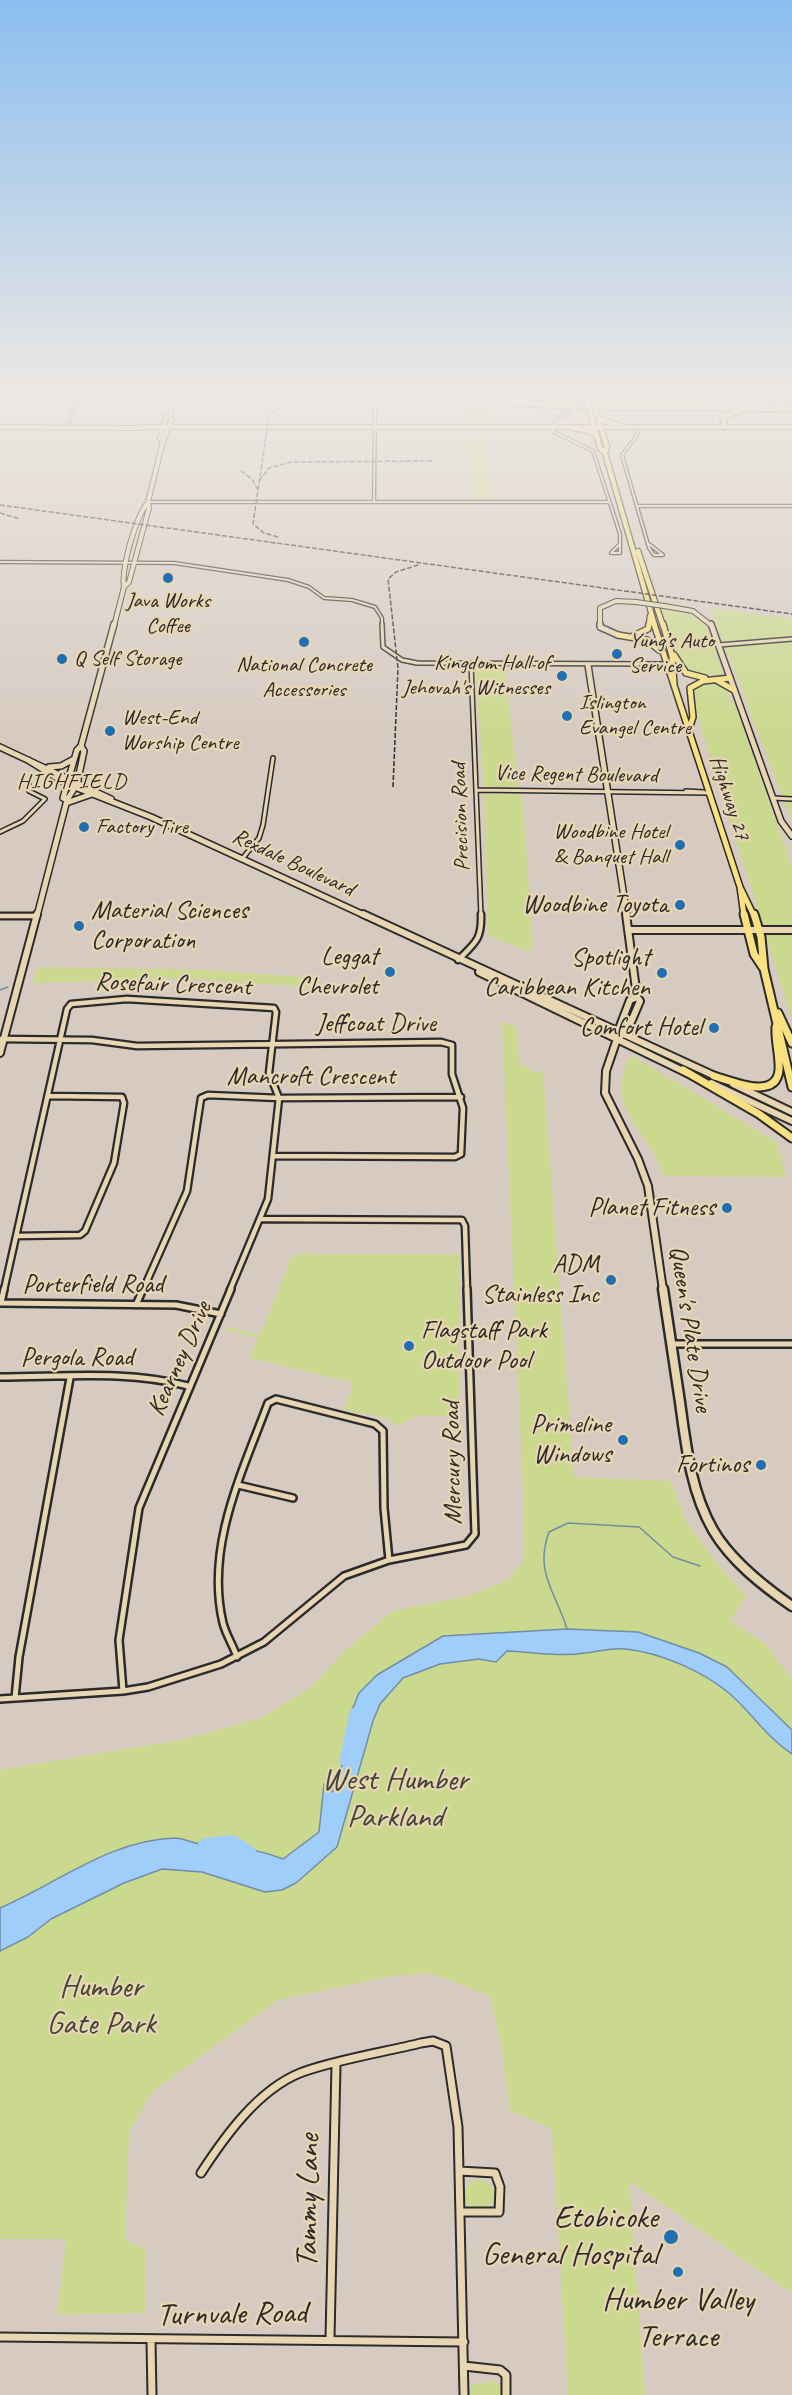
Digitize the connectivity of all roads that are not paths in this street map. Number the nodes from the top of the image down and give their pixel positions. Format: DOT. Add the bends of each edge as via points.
graph roads {
  1 [pos="142,512"];
  2 [pos="148,512"];
  3 [pos="613,512"];
  4 [pos="623,512"];
  5 [pos="639,512"];
  6 [pos="621,543"];
  7 [pos="633,544"];
  8 [pos="649,544"];
  9 [pos="0,562"];
  10 [pos="128,562"];
  11 [pos="134,562"];
  12 [pos="124,587"];
  13 [pos="650,609"];
  14 [pos="618,635"];
  15 [pos="792,639"];
  16 [pos="668,643"];
  17 [pos="719,645"];
  18 [pos="665,662"];
  19 [pos="471,664"];
  20 [pos="588,664"];
  21 [pos="730,678"];
  22 [pos="715,679"];
  23 [pos="707,680"];
  24 [pos="674,684"];
  25 [pos="734,690"];
  26 [pos="688,730"];
  27 [pos="81,746"];
  28 [pos="0,747"];
  29 [pos="273,758"];
  30 [pos="74,759"];
  31 [pos="28,760"];
  32 [pos="47,767"];
  33 [pos="68,780"];
  34 [pos="29,783"];
  35 [pos="76,783"];
  36 [pos="477,790"];
  37 [pos="606,791"];
  38 [pos="708,793"];
  39 [pos="94,794"];
  40 [pos="773,798"];
  41 [pos="792,799"];
  42 [pos="112,800"];
  43 [pos="67,802"];
  44 [pos="0,832"];
  45 [pos="792,836"];
  46 [pos="242,859"];
  47 [pos="740,887"];
  48 [pos="0,916"];
  49 [pos="36,916"];
  50 [pos="628,930"];
  51 [pos="747,930"];
  52 [pos="758,930"];
  53 [pos="792,930"];
  54 [pos="458,960"];
  55 [pos="764,969"];
  56 [pos="776,1009"];
  57 [pos="777,1023"];
  58 [pos="622,1032"];
  59 [pos="2,1039"];
  60 [pos="60,1039"];
  61 [pos="617,1039"];
  62 [pos="792,1043"];
  63 [pos="272,1045"];
  64 [pos="0,1053"];
  65 [pos="683,1071"];
  66 [pos="714,1076"];
  67 [pos="792,1087"];
  68 [pos="48,1096"];
  69 [pos="461,1097"];
  70 [pos="279,1098"];
  71 [pos="792,1112"];
  72 [pos="792,1121"];
  73 [pos="792,1138"];
  74 [pos="274,1156"];
  75 [pos="262,1219"];
  76 [pos="16,1236"];
  77 [pos="1,1303"];
  78 [pos="136,1305"];
  79 [pos="222,1314"];
  80 [pos="671,1344"];
  81 [pos="792,1344"];
  82 [pos="0,1377"];
  83 [pos="70,1378"];
  84 [pos="188,1386"];
  85 [pos="238,1485"];
  86 [pos="292,1498"];
  87 [pos="389,1560"];
  88 [pos="792,1606"];
  89 [pos="237,1657"];
  90 [pos="123,1691"];
  91 [pos="15,1698"];
  92 [pos="0,1699"];
  93 [pos="336,2066"];
  94 [pos="459,2171"];
  95 [pos="201,2173"];
  96 [pos="460,2212"];
  97 [pos="0,2337"];
  98 [pos="330,2338"];
  99 [pos="151,2341"];
  100 [pos="464,2342"];
  101 [pos="464,2366"];
  102 [pos="152,2395"];
  103 [pos="464,2395"];
  104 [pos="506,2395"];
  1 -- 10 [label="main road"];
  2 -- 11 [label="main road"];
  3 -- 6 [label="street"];
  4 -- 7 [label="main road, Highway 27"];
  5 -- 8 [label="street"];
  7 -- 13 [label="main road, Highway 27"];
  7 -- 16 [label="main road, Highway 27"];
  8 -- 8 [label="street" via="653,554 663,555 662,553"];
  9 -- 10 [label="street"];
  10 -- 11 [label="street"];
  10 -- 12 [label="main road"];
  11 -- 12 [label="main road"];
  11 -- 19 [label="street" via="174,563 299,583 324,598 375,607 382,618 383,647 389,654 417,663"];
  12 -- 27 [label="main road"];
  13 -- 14 [label="main road" via="648,629 633,636"];
  13 -- 18 [label="main road, Highway 27"];
  14 -- 17 [label="main road, bridge" via="600,627 600,608 616,601 636,602 700,615 712,625"];
  14 -- 18 [label="main road" via="653,642"];
  15 -- 17 [label="street"];
  16 -- 22 [label="main road" via="686,673"];
  16 -- 24 [label="main road, Highway 27"];
  17 -- 21 [label="main road"];
  18 -- 20 [label="street"];
  18 -- 24 [label="main road, Highway 27"];
  19 -- 20 [label="street"];
  19 -- 36 [label="street, Precision Road"];
  20 -- 37 [label="main road, Queen's Plate Drive"];
  21 -- 22 [label="main road"];
  21 -- 25 [label="main road"];
  22 -- 23 [label="main road"];
  23 -- 25 [label="main road"];
  23 -- 26 [label="main road" via="688,690 693,717"];
  24 -- 26 [label="main road, Highway 27"];
  25 -- 40 [label="main road"];
  26 -- 38 [label="main road, Highway 27"];
  27 -- 30 [label="main road"];
  27 -- 35 [label="main road" via="84,751"];
  28 -- 31 [label="main road, Rexdale Boulevard"];
  29 -- 46 [label="street" via="263,825 259,838"];
  30 -- 32 [label="main road" via="61,766"];
  30 -- 33 [label="main road"];
  31 -- 32 [label="main road, Rexdale Boulevard"];
  31 -- 33 [label="main road, Rexdale Boulevard" via="33,766"];
  32 -- 33 [label="main road, Rexdale Boulevard"];
  33 -- 35 [label="main road, Rexdale Boulevard"];
  33 -- 43 [label="main road" via="63,798"];
  34 -- 44 [label="street" via="29,791 45,800 23,821"];
  35 -- 39 [label="main road, Rexdale Boulevard"];
  35 -- 42 [label="main road, Rexdale Boulevard"];
  35 -- 43 [label="main road"];
  36 -- 37 [label="street, Vice Regent Boulevard"];
  36 -- 54 [label="street, Precision Road" via="482,931"];
  37 -- 38 [label="street, Vice Regent Boulevard"];
  37 -- 50 [label="main road, Queen's Plate Drive"];
  38 -- 47 [label="main road, Highway 27"];
  39 -- 42 [label="main road, Rexdale Boulevard"];
  39 -- 43 [label="main road"];
  40 -- 41 [label="street"];
  40 -- 45 [label="main road" via="781,821"];
  42 -- 46 [label="main road, Rexdale Boulevard"];
  43 -- 49 [label="main road"];
  46 -- 54 [label="main road, Rexdale Boulevard"];
  47 -- 51 [label="main road, Highway 27"];
  47 -- 52 [label="main road, Highway 27" via="750,902"];
  48 -- 49 [label="street"];
  49 -- 59 [label="main road"];
  50 -- 51 [label="main road"];
  50 -- 58 [label="main road, Queen's Plate Drive" via="640,1001 628,1029"];
  51 -- 52 [label="main road"];
  51 -- 55 [label="main road, Highway 27" via="754,954"];
  52 -- 53 [label="main road"];
  52 -- 55 [label="main road, Highway 27" via="765,954"];
  54 -- 58 [label="main road, Rexdale Boulevard"];
  54 -- 61 [label="main road, Rexdale Boulevard"];
  55 -- 56 [label="main road, Highway 27"];
  56 -- 57 [label="main road, Highway 27"];
  56 -- 62 [label="main road, Highway 27"];
  57 -- 66 [label="main road" via="779,1068 776,1080 769,1086 757,1087"];
  57 -- 67 [label="main road, Highway 27"];
  58 -- 61 [label="main road, Queen's Plate Drive"];
  58 -- 66 [label="main road, Rexdale Boulevard"];
  59 -- 60 [label="street, Jeffcoat Drive"];
  59 -- 64 [label="main road"];
  60 -- 63 [label="street, Jeffcoat Drive" via="137,1047"];
  60 -- 63 [label="street, Rosefair Crescent" via="71,1004 127,999 274,1008"];
  60 -- 68 [label="street"];
  61 -- 65 [label="main road, Rexdale Boulevard"];
  61 -- 80 [label="main road, Queen's Plate Drive" via="606,1071 605,1093 648,1186"];
  63 -- 69 [label="street, Jeffcoat Drive" via="447,1042 452,1045 452,1074"];
  63 -- 70 [label="street, Kearney Drive" via="270,1073"];
  65 -- 72 [label="main road, Rexdale Boulevard"];
  65 -- 73 [label="main road" via="777,1125"];
  66 -- 71 [label="main road, Rexdale Boulevard"];
  68 -- 76 [label="street"];
  68 -- 76 [label="street" via="122,1097 114,1163 80,1235"];
  69 -- 70 [label="street, Mancroft Crescent"];
  69 -- 74 [label="street, Jeffcoat Drive" via="463,1152 456,1156"];
  70 -- 74 [label="street, Kearney Drive"];
  70 -- 78 [label="street, Mancroft Crescent" via="201,1098 187,1191"];
  74 -- 75 [label="street, Kearney Drive"];
  75 -- 79 [label="street, Kearney Drive"];
  75 -- 87 [label="street, Mercury Road" via="455,1219 462,1220 465,1226 475,1534 466,1545"];
  76 -- 77 [label="street"];
  77 -- 78 [label="street, Porterfield Road"];
  78 -- 79 [label="street, Porterfield Road" via="176,1305"];
  79 -- 84 [label="street, Kearney Drive"];
  80 -- 81 [label="street"];
  80 -- 88 [label="main road, Queen's Plate Drive" via="689,1465 702,1510 731,1554 766,1589"];
  82 -- 83 [label="street, Pergola Road"];
  83 -- 84 [label="street, Pergola Road" via="128,1376"];
  83 -- 91 [label="street" via="19,1657"];
  84 -- 90 [label="street, Kearney Drive" via="139,1508 119,1640"];
  85 -- 86 [label="street"];
  85 -- 87 [label="street" via="268,1403 276,1399 375,1424 383,1431"];
  85 -- 89 [label="street" via="225,1521 218,1580 223,1623"];
  87 -- 89 [label="street, Mercury Road" via="344,1576 264,1642"];
  89 -- 90 [label="street, Mercury Road"];
  90 -- 91 [label="street, Mercury Road"];
  91 -- 92 [label="street, Mercury Road"];
  93 -- 94 [label="street" via="421,2043 433,2041 446,2046 456,2107"];
  93 -- 95 [label="street" via="300,2073 273,2090 220,2143"];
  93 -- 98 [label="street, Tammy Lane"];
  94 -- 96 [label="street"];
  94 -- 96 [label="street" via="495,2173 500,2180 501,2203 499,2212"];
  96 -- 100 [label="street"];
  97 -- 99 [label="street, Turnvale Road"];
  98 -- 99 [label="street, Turnvale Road"];
  98 -- 100 [label="street, Turnvale Road"];
  99 -- 102 [label="street"];
  100 -- 101 [label="street"];
  101 -- 103 [label="street"];
  101 -- 104 [label="street" via="500,2370 506,2375"];
}
